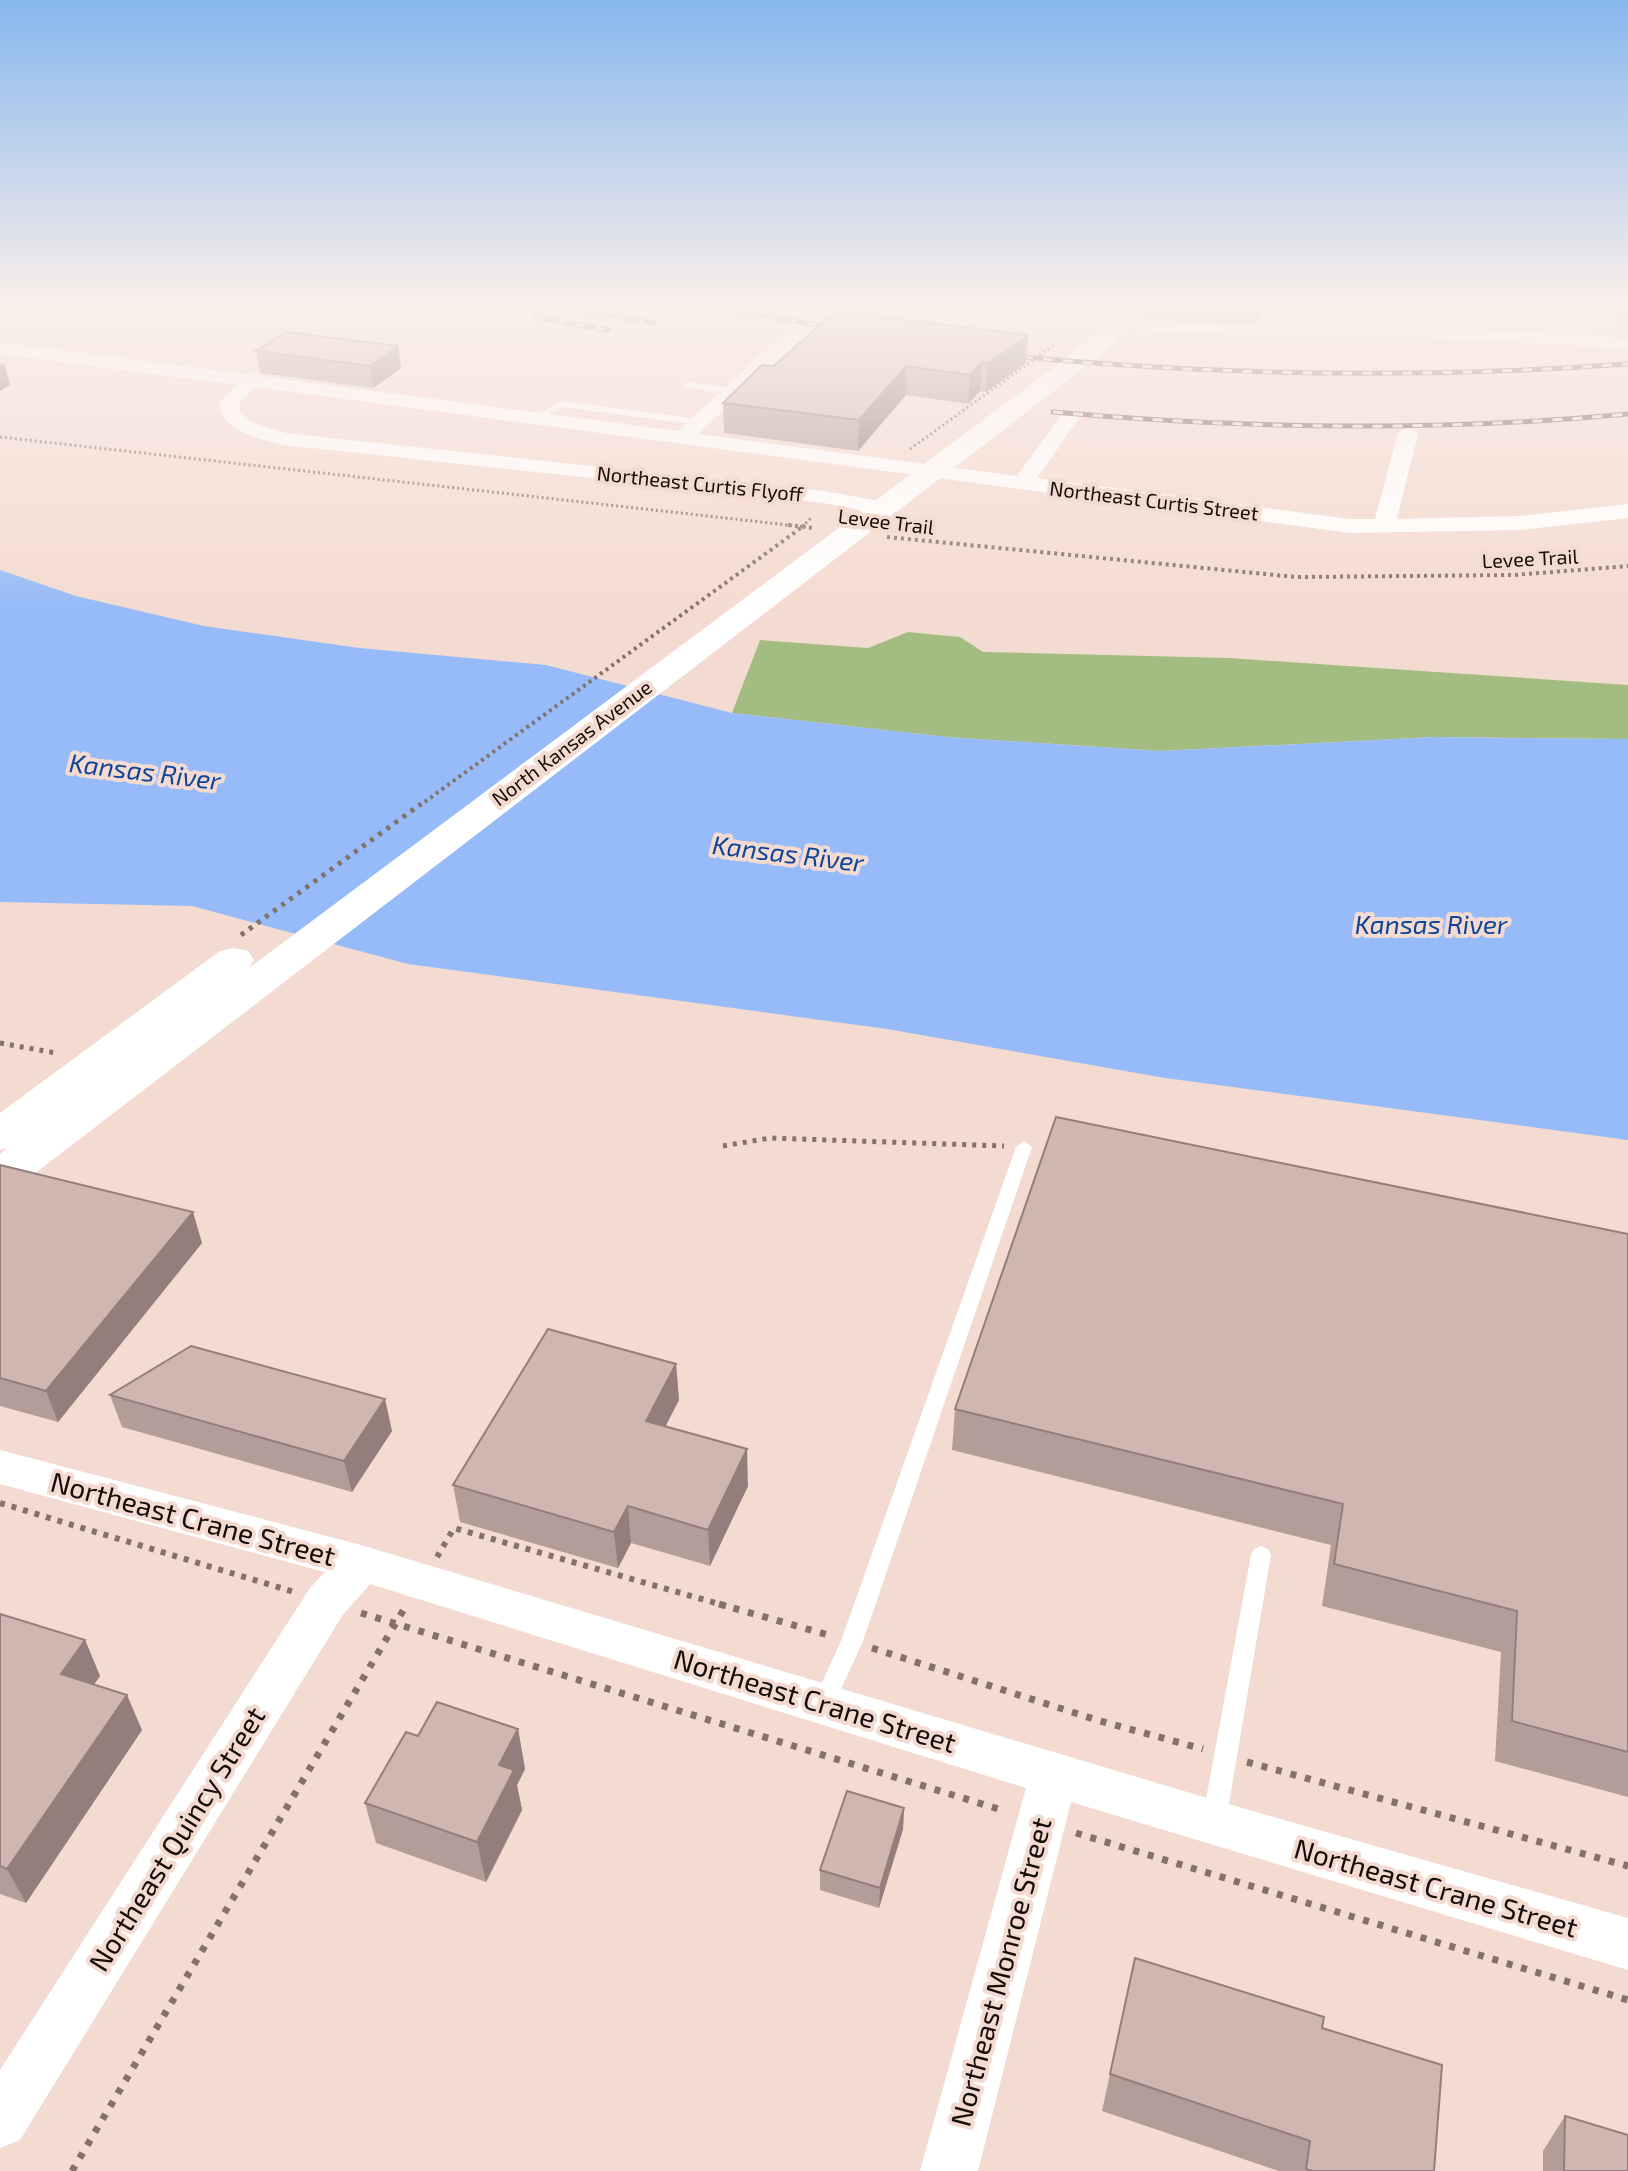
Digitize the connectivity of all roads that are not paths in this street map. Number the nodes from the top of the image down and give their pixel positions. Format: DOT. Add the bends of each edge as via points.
graph roads {
  1 [pos="229,407"];
  2 [pos="447,407"];
  3 [pos="555,407"];
  4 [pos="586,407"];
  5 [pos="714,407"];
  6 [pos="992,407"];
  7 [pos="1008,407"];
  8 [pos="1069,418"];
  9 [pos="534,419"];
  10 [pos="699,422"];
  11 [pos="1408,433"];
  12 [pos="682,438"];
  13 [pos="1022,484"];
  14 [pos="860,511"];
  15 [pos="1628,511"];
  16 [pos="1385,523"];
  17 [pos="0,1135"];
  18 [pos="1024,1147"];
  19 [pos="0,1177"];
  20 [pos="0,1467"];
  21 [pos="1261,1555"];
  22 [pos="361,1563"];
  23 [pos="823,1704"];
  24 [pos="1047,1798"];
  25 [pos="1214,1823"];
  26 [pos="1628,1944"];
  27 [pos="0,2120"];
  28 [pos="949,2171"];
  1 -- 14 [label="street, Northeast Curtis Flyoff" via="244,426 284,439 795,494"];
  2 -- 9 [label="street, Northeast Curtis Street"];
  3 -- 9 [label="lane"];
  4 -- 10 [label="lane"];
  5 -- 10 [label="street"];
  6 -- 14 [label="main road, North Kansas Avenue"];
  7 -- 14 [label="main road, North Kansas Avenue"];
  8 -- 13 [label="street"];
  9 -- 12 [label="street, Northeast Curtis Street"];
  10 -- 12 [label="street"];
  11 -- 16 [label="street"];
  12 -- 13 [label="street, Northeast Curtis Street"];
  13 -- 16 [label="street, Northeast Curtis Street" via="1350,526"];
  14 -- 17 [label="main road, North Kansas Avenue"];
  14 -- 19 [label="main road, North Kansas Avenue"];
  15 -- 16 [label="street, Northeast Curtis Street" via="1520,523"];
  18 -- 23 [label="lane" via="852,1641"];
  20 -- 22 [label="street, Northeast Crane Street"];
  21 -- 25 [label="lane"];
  22 -- 23 [label="street, Northeast Crane Street"];
  22 -- 27 [label="street, Northeast Quincy Street" via="326,1602"];
  23 -- 24 [label="street, Northeast Crane Street"];
  24 -- 25 [label="street, Northeast Crane Street"];
  24 -- 28 [label="street, Northeast Monroe Street"];
  25 -- 26 [label="street, Northeast Crane Street"];
}
